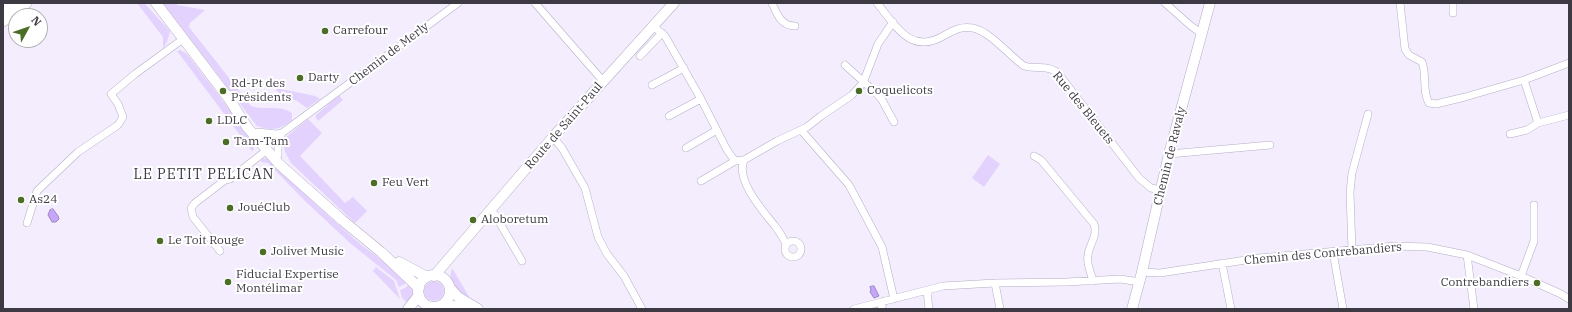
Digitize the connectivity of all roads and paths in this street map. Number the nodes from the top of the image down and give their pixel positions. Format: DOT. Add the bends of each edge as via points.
graph roads {
  1 [pos="10,3"];
  2 [pos="26,3"];
  3 [pos="150,3"];
  4 [pos="156,3"];
  5 [pos="458,3"];
  6 [pos="535,3"];
  7 [pos="674,3"];
  8 [pos="772,3"];
  9 [pos="877,3"];
  10 [pos="1165,3"];
  11 [pos="1210,3"];
  12 [pos="1400,3"];
  13 [pos="1454,3"];
  14 [pos="3,8"];
  15 [pos="1453,13"];
  16 [pos="3,22"];
  17 [pos="892,22"];
  18 [pos="653,26"];
  19 [pos="795,26"];
  20 [pos="176,30"];
  21 [pos="662,33"];
  22 [pos="1202,34"];
  23 [pos="183,39"];
  24 [pos="640,56"];
  25 [pos="1569,63"];
  26 [pos="845,65"];
  27 [pos="684,68"];
  28 [pos="1524,80"];
  29 [pos="603,81"];
  30 [pos="863,82"];
  31 [pos="652,85"];
  32 [pos="229,99"];
  33 [pos="701,99"];
  34 [pos="1368,114"];
  35 [pos="1569,115"];
  36 [pos="669,116"];
  37 [pos="894,122"];
  38 [pos="1538,123"];
  39 [pos="717,130"];
  40 [pos="801,130"];
  41 [pos="258,132"];
  42 [pos="282,133"];
  43 [pos="1510,134"];
  44 [pos="553,137"];
  45 [pos="1270,145"];
  46 [pos="686,148"];
  47 [pos="267,150"];
  48 [pos="1169,154"];
  49 [pos="278,155"];
  50 [pos="1034,156"];
  51 [pos="744,160"];
  52 [pos="735,161"];
  53 [pos="297,178"];
  54 [pos="701,181"];
  55 [pos="1161,190"];
  56 [pos="1534,205"];
  57 [pos="491,210"];
  58 [pos="27,223"];
  59 [pos="786,244"];
  60 [pos="220,251"];
  61 [pos="456,251"];
  62 [pos="1352,251"];
  63 [pos="382,252"];
  64 [pos="1333,252"];
  65 [pos="1467,255"];
  66 [pos="522,261"];
  67 [pos="1222,263"];
  68 [pos="431,276"];
  69 [pos="1521,276"];
  70 [pos="1141,277"];
  71 [pos="1093,281"];
  72 [pos="995,283"];
  73 [pos="448,285"];
  74 [pos="419,291"];
  75 [pos="927,291"];
  76 [pos="1568,298"];
  77 [pos="894,299"];
  78 [pos="884,301"];
  79 [pos="444,304"];
  80 [pos="424,307"];
  81 [pos="408,309"];
  82 [pos="466,309"];
  83 [pos="478,309"];
  84 [pos="642,309"];
  85 [pos="854,309"];
  86 [pos="881,309"];
  87 [pos="929,309"];
  88 [pos="1000,309"];
  89 [pos="1132,309"];
  90 [pos="1231,309"];
  91 [pos="1343,309"];
  92 [pos="1474,309"];
  1 -- 14 [label="main road"];
  2 -- 16 [label="main road"];
  3 -- 20 [label="main road"];
  4 -- 20 [label="main road"];
  5 -- 42 [label="street, Chemin de Merly"];
  6 -- 29 [label="street"];
  7 -- 18 [label="main road, Route de Saint-Paul"];
  8 -- 19 [label="street" via="785,24"];
  9 -- 17 [label="street, Rue des Bleuets"];
  10 -- 22 [label="street"];
  11 -- 22 [label="main road, Chemin de Ravaly"];
  12 -- 28 [label="street" via="1405,49 1422,62 1425,68 1426,95 1429,103 1436,104 1465,97"];
  13 -- 15 [label="street"];
  17 -- 30 [label="street" via="878,44"];
  17 -- 55 [label="street, Rue des Bleuets" via="908,39 921,42 938,39 953,29 973,28 983,32 1024,66 1042,66 1057,72 1139,178 1151,188"];
  18 -- 21 [label="street"];
  18 -- 29 [label="main road, Route de Saint-Paul"];
  20 -- 23 [label="main road"];
  21 -- 24 [label="street"];
  21 -- 27 [label="street"];
  22 -- 48 [label="main road, Chemin de Ravaly"];
  23 -- 32 [label="main road"];
  23 -- 58 [label="street" via="111,94 123,117 118,125 78,152 37,191"];
  25 -- 28 [label="street"];
  26 -- 30 [label="street"];
  27 -- 31 [label="street"];
  27 -- 33 [label="street"];
  28 -- 38 [label="street"];
  29 -- 44 [label="main road, Route de Saint-Paul"];
  30 -- 37 [label="street" via="882,100"];
  30 -- 40 [label="street" via="852,95"];
  32 -- 41 [label="main road"];
  32 -- 47 [label="main road" via="247,127"];
  33 -- 36 [label="street"];
  33 -- 39 [label="street"];
  34 -- 62 [label="street" via="1352,173"];
  35 -- 38 [label="street"];
  38 -- 43 [label="street" via="1527,130"];
  39 -- 46 [label="street"];
  39 -- 52 [label="street"];
  40 -- 51 [label="street"];
  40 -- 77 [label="street" via="848,185 882,247"];
  41 -- 42 [label="street"];
  41 -- 49 [label="main road"];
  42 -- 49 [label="street" via="278,143"];
  44 -- 57 [label="main road, Route de Saint-Paul"];
  44 -- 84 [label="street" via="585,188 598,237"];
  45 -- 48 [label="street"];
  47 -- 53 [label="main road" via="279,164"];
  47 -- 60 [label="street" via="191,208 193,217"];
  48 -- 55 [label="main road, Chemin de Ravaly"];
  49 -- 53 [label="main road"];
  50 -- 71 [label="street" via="1042,160 1094,224 1095,236 1088,255"];
  51 -- 52 [label="street"];
  51 -- 59 [label="street" via="741,170 753,197"];
  52 -- 54 [label="street"];
  53 -- 63 [label="main road" via="342,220"];
  55 -- 70 [label="main road, Chemin de Ravaly"];
  56 -- 69 [label="street" via="1534,241"];
  57 -- 61 [label="main road, Route de Saint-Paul"];
  57 -- 66 [label="street"];
  61 -- 68 [label="main road, Route de Saint-Paul"];
  61 -- 73 [label="main road, Route de Saint-Paul" via="448,268"];
  62 -- 64 [label="street, Chemin des Contrebandiers"];
  62 -- 65 [label="street, Chemin des Contrebandiers" via="1395,246 1427,247"];
  63 -- 68 [label="main road"];
  63 -- 74 [label="main road"];
  64 -- 67 [label="street, Chemin des Contrebandiers"];
  64 -- 91 [label="street"];
  65 -- 69 [label="street, Chemin des Contrebandiers"];
  65 -- 92 [label="street"];
  67 -- 70 [label="street, Chemin des Contrebandiers"];
  67 -- 90 [label="street"];
  68 -- 73 [label="main road" via="441,277"];
  68 -- 74 [label="main road" via="422,282"];
  69 -- 76 [label="street, Chemin des Contrebandiers"];
  70 -- 71 [label="street, Chemin des Contrebandiers"];
  70 -- 89 [label="main road, Chemin de Ravaly"];
  71 -- 72 [label="street, Chemin des Contrebandiers"];
  72 -- 75 [label="street, Chemin des Contrebandiers" via="943,286"];
  72 -- 88 [label="street"];
  73 -- 79 [label="main road" via="450,295"];
  73 -- 83 [label="main road" via="458,297"];
  74 -- 80 [label="main road"];
  74 -- 81 [label="main road"];
  75 -- 77 [label="street, Chemin des Contrebandiers"];
  75 -- 87 [label="street"];
  77 -- 78 [label="street, Chemin des Contrebandiers"];
  78 -- 85 [label="street, Chemin des Contrebandiers"];
  78 -- 86 [label="street"];
  79 -- 80 [label="main road"];
  79 -- 82 [label="main road"];
}
